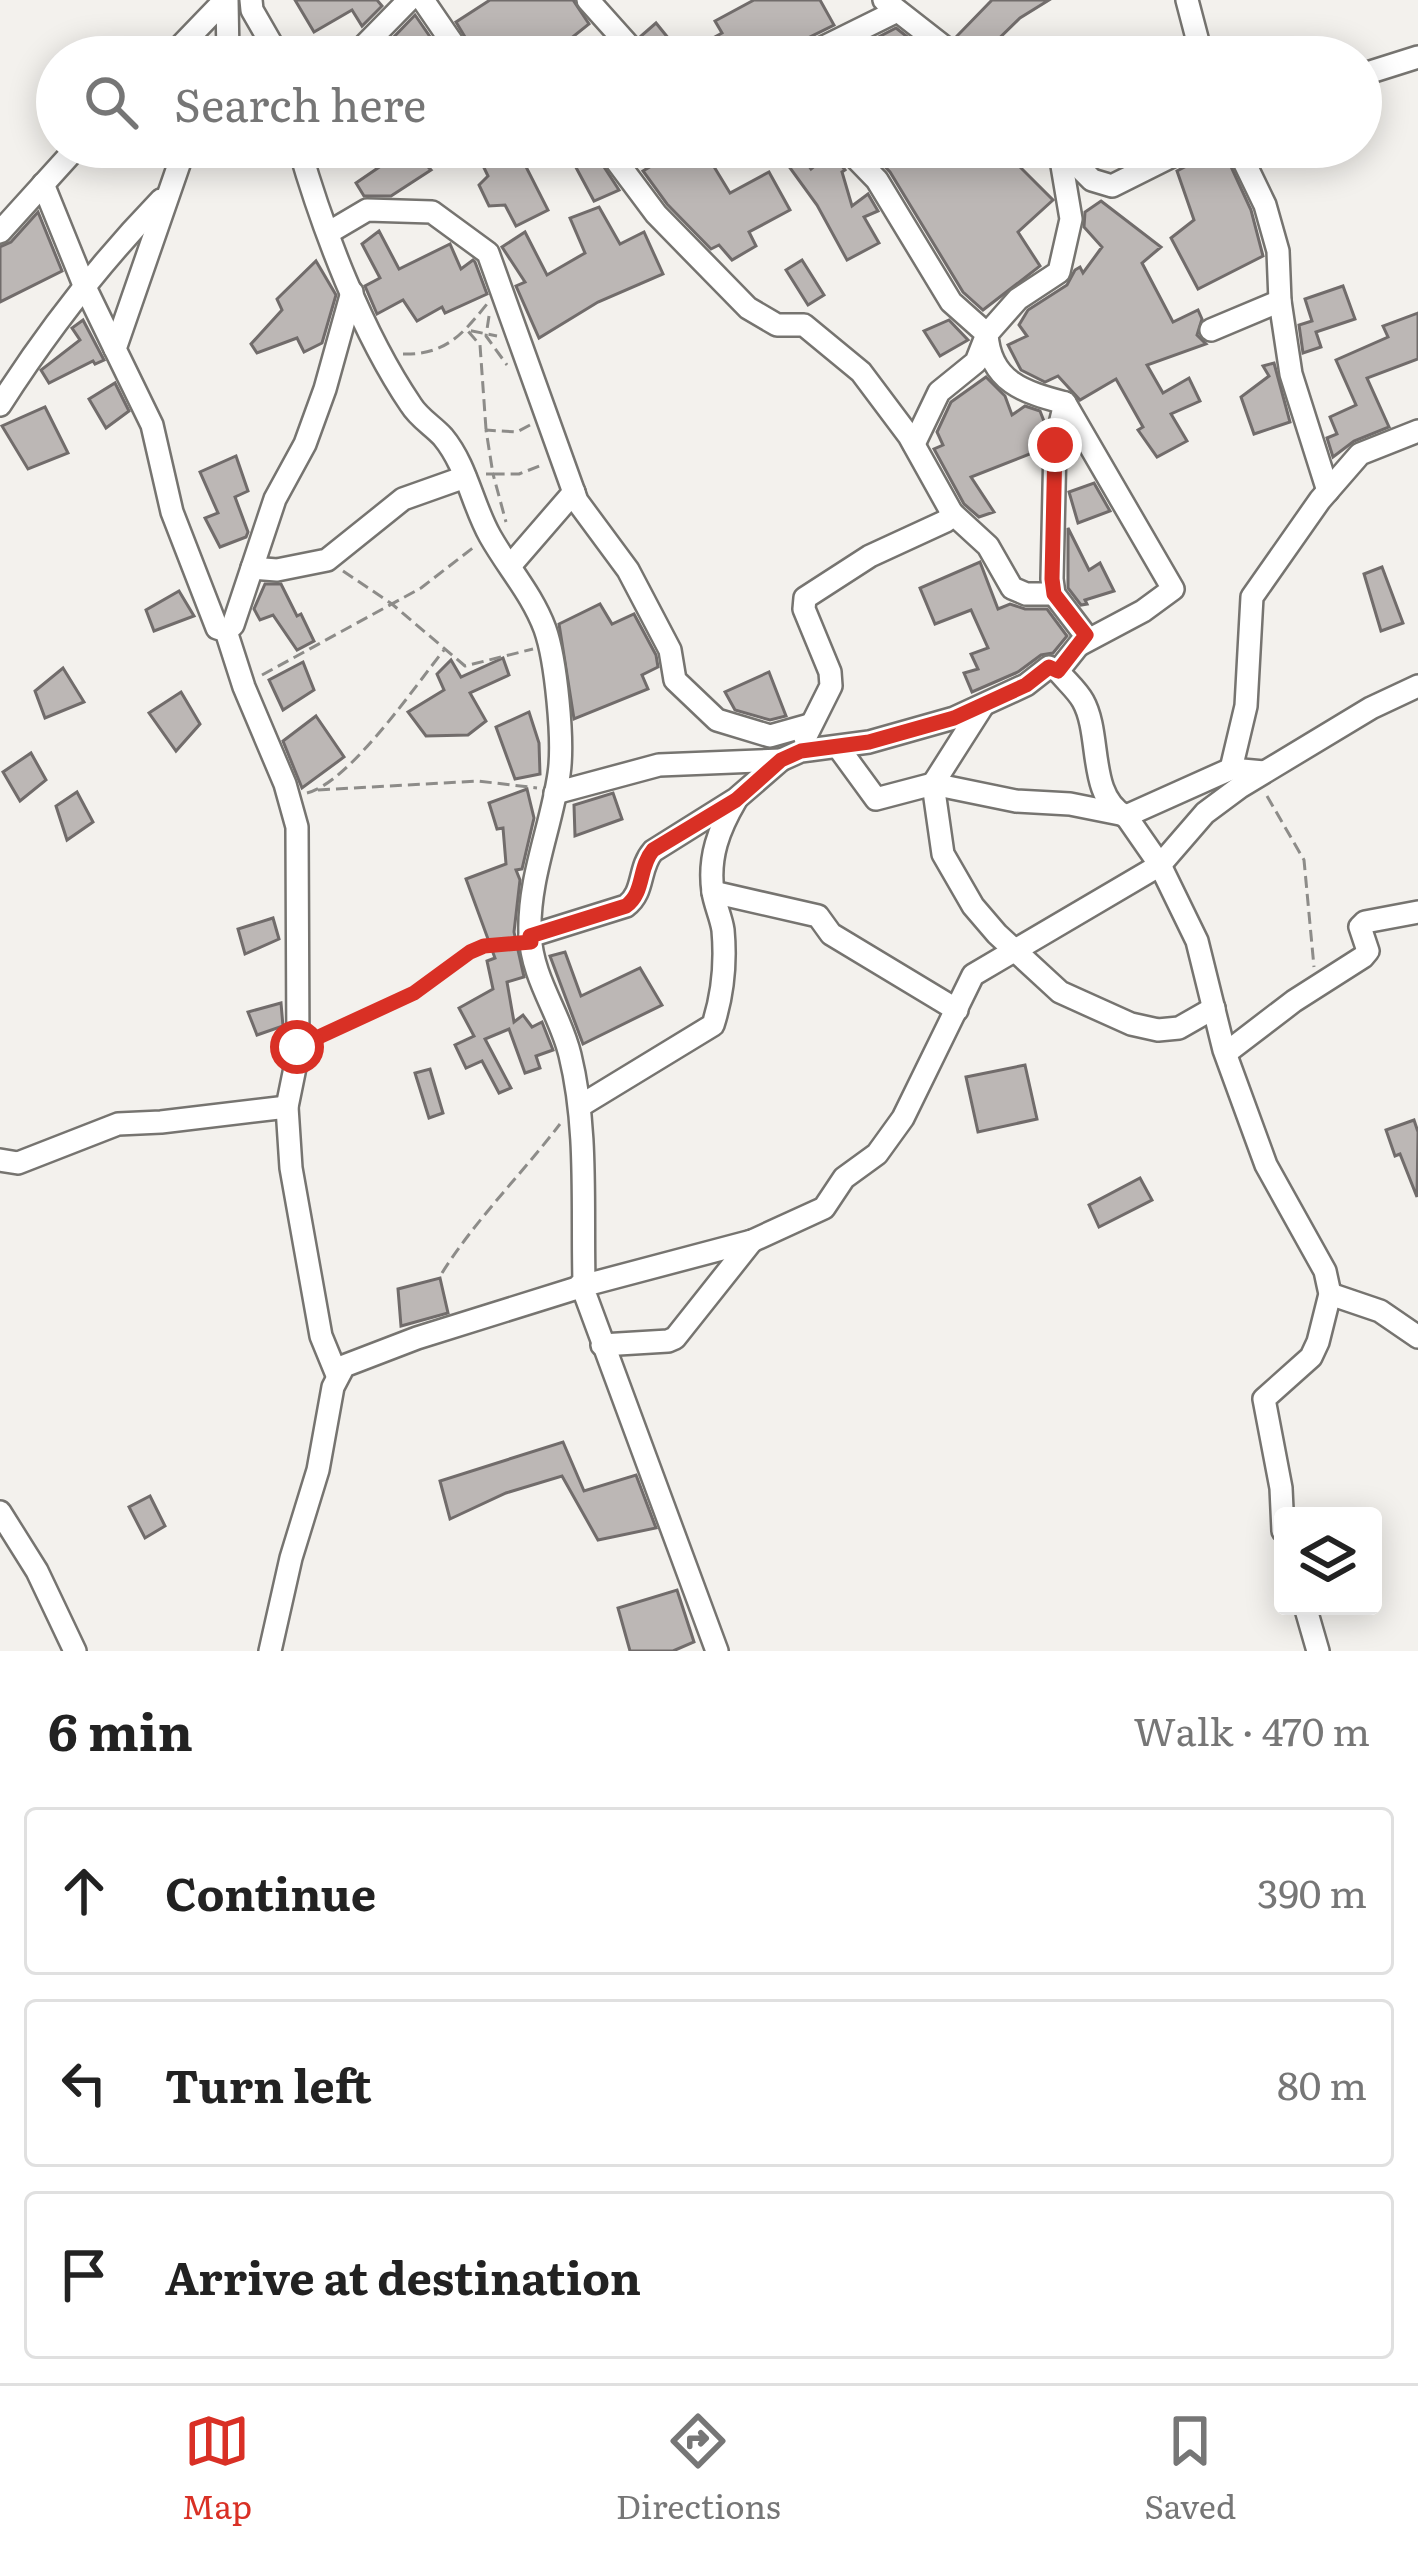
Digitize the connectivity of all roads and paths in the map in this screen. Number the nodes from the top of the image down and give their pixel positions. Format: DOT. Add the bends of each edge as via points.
graph roads {
  1 [pos="226,0"];
  2 [pos="251,0"];
  3 [pos="409,0"];
  4 [pos="423,0"];
  5 [pos="589,0"];
  6 [pos="1187,0"];
  7 [pos="890,5"];
  8 [pos="191,36"];
  9 [pos="227,36"];
  10 [pos="267,36"];
  11 [pos="374,36"];
  12 [pos="448,36"];
  13 [pos="621,36"];
  14 [pos="839,36"];
  15 [pos="930,36"];
  16 [pos="1196,36"];
  17 [pos="1418,57"];
  18 [pos="1382,68"];
  19 [pos="58,168"];
  20 [pos="177,168"];
  21 [pos="306,168"];
  22 [pos="622,168"];
  23 [pos="866,168"];
  24 [pos="1062,168"];
  25 [pos="1080,168"];
  26 [pos="1148,168"];
  27 [pos="1247,168"];
  28 [pos="44,184"];
  29 [pos="166,195"];
  30 [pos="0,232"];
  31 [pos="328,232"];
  32 [pos="84,285"];
  33 [pos="352,292"];
  34 [pos="492,298"];
  35 [pos="1280,302"];
  36 [pos="467,330"];
  37 [pos="1211,330"];
  38 [pos="987,334"];
  39 [pos="520,338"];
  40 [pos="115,349"];
  41 [pos="383,354"];
  42 [pos="1065,403"];
  43 [pos="0,405"];
  44 [pos="548,416"];
  45 [pos="486,430"];
  46 [pos="1418,431"];
  47 [pos="914,444"];
  48 [pos="562,457"];
  49 [pos="465,477"];
  50 [pos="1328,491"];
  51 [pos="574,493"];
  52 [pos="952,513"];
  53 [pos="488,534"];
  54 [pos="327,560"];
  55 [pos="510,566"];
  56 [pos="252,568"];
  57 [pos="1054,594"];
  58 [pos="392,604"];
  59 [pos="226,632"];
  60 [pos="548,644"];
  61 [pos="1081,644"];
  62 [pos="445,649"];
  63 [pos="1058,671"];
  64 [pos="1418,686"];
  65 [pos="244,687"];
  66 [pos="982,707"];
  67 [pos="809,725"];
  68 [pos="838,747"];
  69 [pos="791,756"];
  70 [pos="1231,769"];
  71 [pos="1260,775"];
  72 [pos="933,784"];
  73 [pos="318,790"];
  74 [pos="555,793"];
  75 [pos="289,797"];
  76 [pos="736,800"];
  77 [pos="1123,815"];
  78 [pos="1160,865"];
  79 [pos="713,892"];
  80 [pos="1418,912"];
  81 [pos="531,939"];
  82 [pos="1016,952"];
  83 [pos="1316,987"];
  84 [pos="1214,1007"];
  85 [pos="957,1010"];
  86 [pos="297,1047"];
  87 [pos="1226,1054"];
  88 [pos="579,1103"];
  89 [pos="286,1106"];
  90 [pos="0,1160"];
  91 [pos="752,1240"];
  92 [pos="442,1273"];
  93 [pos="582,1286"];
  94 [pos="1330,1294"];
  95 [pos="1418,1337"];
  96 [pos="602,1345"];
  97 [pos="337,1375"];
  98 [pos="1282,1507"];
  99 [pos="0,1512"];
  100 [pos="1308,1615"];
  101 [pos="75,1651"];
  102 [pos="270,1651"];
  103 [pos="717,1651"];
  104 [pos="1318,1651"];
  1 -- 8 [label="street"];
  1 -- 9 [label="street"];
  2 -- 10 [label="street"];
  3 -- 11 [label="street"];
  4 -- 12 [label="street"];
  5 -- 13 [label="street"];
  6 -- 16 [label="street"];
  7 -- 14 [label="street"];
  7 -- 15 [label="street"];
  17 -- 18 [label="street"];
  19 -- 28 [label="street"];
  20 -- 29 [label="street"];
  21 -- 31 [label="street"];
  22 -- 47 [label="street" via="748,308 777,325 804,325 861,372"];
  23 -- 38 [label="street" via="951,302"];
  24 -- 38 [label="street" via="1071,219 1060,272 1018,299"];
  25 -- 26 [label="street" via="1112,186"];
  27 -- 35 [label="street" via="1278,251"];
  28 -- 30 [label="street"];
  28 -- 32 [label="street"];
  29 -- 32 [label="street"];
  29 -- 40 [label="street"];
  31 -- 33 [label="street"];
  31 -- 39 [label="street" via="367,211 432,212 488,253"];
  32 -- 40 [label="street"];
  32 -- 43 [label="street"];
  33 -- 41 [label="street"];
  33 -- 56 [label="street" via="326,388"];
  34 -- 36 [label="path"];
  35 -- 37 [label="street"];
  35 -- 50 [label="street" via="1291,374"];
  36 -- 39 [label="path"];
  36 -- 41 [label="path" via="423,355"];
  36 -- 45 [label="path" via="480,345"];
  38 -- 42 [label="street" via="989,358 1011,382"];
  38 -- 47 [label="street" via="976,362 939,392"];
  39 -- 44 [label="street"];
  40 -- 59 [label="street" via="152,425 172,512 217,628"];
  41 -- 49 [label="street"];
  42 -- 57 [label="street" via="1055,445"];
  42 -- 61 [label="street" via="1173,589"];
  44 -- 45 [label="path" via="517,432"];
  44 -- 48 [label="street"];
  45 -- 48 [label="path" via="493,475"];
  46 -- 50 [label="street" via="1360,454"];
  47 -- 52 [label="street"];
  48 -- 51 [label="street"];
  49 -- 53 [label="street"];
  49 -- 54 [label="street" via="404,499"];
  50 -- 70 [label="street" via="1252,597 1246,706"];
  51 -- 55 [label="street"];
  51 -- 67 [label="street" via="628,570 670,650 675,680 718,720 770,736"];
  52 -- 57 [label="street" via="988,546 1012,588"];
  52 -- 67 [label="street" via="805,598 832,686"];
  53 -- 55 [label="street"];
  53 -- 58 [label="path"];
  54 -- 56 [label="street"];
  54 -- 58 [label="path"];
  55 -- 60 [label="street"];
  56 -- 59 [label="street"];
  57 -- 61 [label="street" via="1086,635"];
  58 -- 62 [label="path"];
  58 -- 65 [label="path"];
  59 -- 65 [label="street"];
  60 -- 62 [label="path" via="465,666"];
  60 -- 74 [label="street" via="560,728"];
  61 -- 63 [label="street"];
  62 -- 73 [label="path" via="356,757"];
  63 -- 66 [label="street" via="1049,667"];
  63 -- 77 [label="street" via="1083,701 1106,792"];
  64 -- 71 [label="street"];
  65 -- 75 [label="street"];
  66 -- 68 [label="street"];
  66 -- 72 [label="street"];
  67 -- 69 [label="street"];
  68 -- 69 [label="street"];
  68 -- 72 [label="street" via="875,800"];
  69 -- 74 [label="street" via="659,765"];
  69 -- 76 [label="street"];
  70 -- 71 [label="street"];
  70 -- 77 [label="street"];
  71 -- 78 [label="street" via="1205,813"];
  71 -- 83 [label="path" via="1304,860"];
  72 -- 77 [label="street"];
  72 -- 82 [label="street" via="949,867"];
  73 -- 74 [label="path" via="478,781"];
  73 -- 75 [label="path"];
  74 -- 81 [label="street" via="533,889"];
  75 -- 86 [label="street" via="297,827"];
  76 -- 79 [label="street" via="716,840"];
  76 -- 81 [label="street" via="653,850 638,895 626,906"];
  77 -- 78 [label="street"];
  78 -- 82 [label="street"];
  78 -- 84 [label="street" via="1197,941"];
  79 -- 85 [label="street" via="818,916 831,934"];
  79 -- 88 [label="street" via="724,956 713,1025"];
  80 -- 83 [label="street" via="1365,922 1363,957"];
  81 -- 86 [label="path" via="470,952 414,993"];
  81 -- 88 [label="street"];
  82 -- 84 [label="street" via="1074,1001 1131,1024 1179,1028"];
  82 -- 85 [label="street" via="973,974"];
  83 -- 87 [label="street"];
  84 -- 87 [label="street"];
  85 -- 91 [label="street" via="878,1154 844,1178 824,1208"];
  86 -- 89 [label="street"];
  87 -- 94 [label="street" via="1266,1165 1305,1230"];
  88 -- 92 [label="path"];
  88 -- 93 [label="street"];
  89 -- 90 [label="street" via="118,1124 18,1163"];
  89 -- 97 [label="street" via="321,1336"];
  91 -- 93 [label="street"];
  91 -- 96 [label="street" via="675,1338"];
  93 -- 96 [label="street"];
  93 -- 97 [label="street" via="353,1360"];
  94 -- 95 [label="street" via="1380,1311"];
  94 -- 98 [label="street" via="1311,1357 1264,1399"];
  96 -- 103 [label="street"];
  97 -- 102 [label="street"];
  99 -- 101 [label="street"];
  100 -- 104 [label="street"];
}
